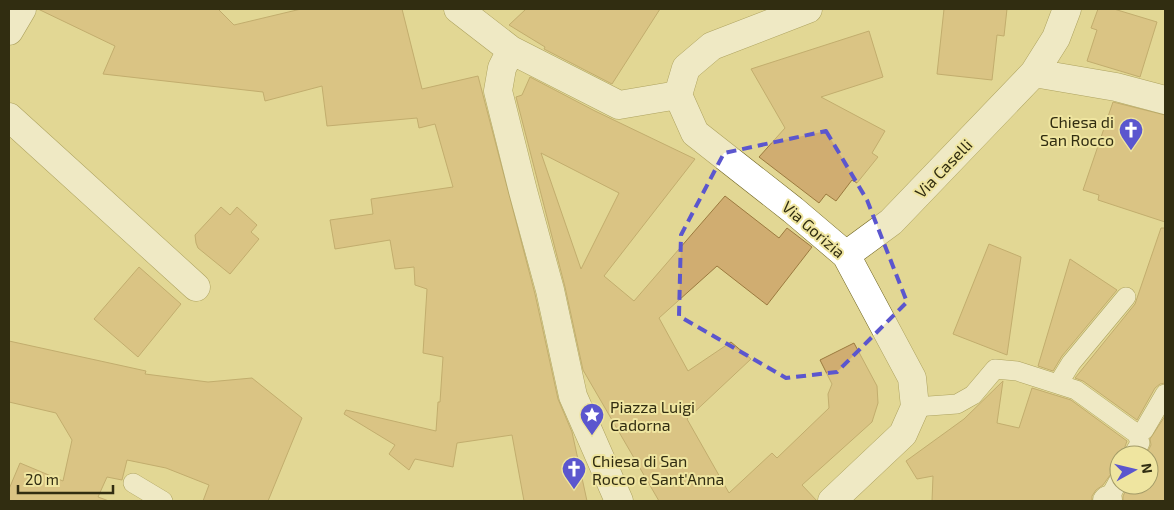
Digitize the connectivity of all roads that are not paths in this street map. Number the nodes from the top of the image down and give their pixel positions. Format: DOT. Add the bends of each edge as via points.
graph roads {
  1 [pos="22,9"];
  2 [pos="458,9"];
  3 [pos="1067,9"];
  4 [pos="792,11"];
  5 [pos="9,31"];
  6 [pos="511,50"];
  7 [pos="1034,73"];
  8 [pos="678,95"];
  9 [pos="1165,100"];
  10 [pos="9,116"];
  11 [pos="846,255"];
  12 [pos="196,287"];
  13 [pos="1126,297"];
  14 [pos="1058,384"];
  15 [pos="1165,394"];
  16 [pos="915,407"];
  17 [pos="1138,434"];
  18 [pos="1139,445"];
  19 [pos="133,483"];
  20 [pos="163,501"];
  21 [pos="619,501"];
  22 [pos="832,501"];
  1 -- 5 [label="street"];
  2 -- 6 [label="street"];
  3 -- 7 [label="street, Via Caselli" via="1056,38"];
  4 -- 8 [label="street" via="712,46 686,68"];
  6 -- 8 [label="street" via="619,105"];
  6 -- 21 [label="street" via="502,68 498,91 550,290 573,396"];
  7 -- 9 [label="street" via="1116,87"];
  7 -- 11 [label="street, Via Caselli" via="891,222"];
  8 -- 11 [label="street, Via Gorizia" via="695,133"];
  10 -- 12 [label="street"];
  11 -- 16 [label="street, Via Gorizia" via="912,378"];
  13 -- 14 [label="lane" via="1071,363"];
  14 -- 16 [label="lane" via="1017,371 994,369 973,395 957,404"];
  14 -- 17 [label="lane" via="1076,390"];
  15 -- 17 [label="lane" via="1144,430"];
  16 -- 22 [label="street, Via Gorizia" via="903,434"];
  17 -- 18 [label="lane"];
  19 -- 20 [label="lane"];
}
